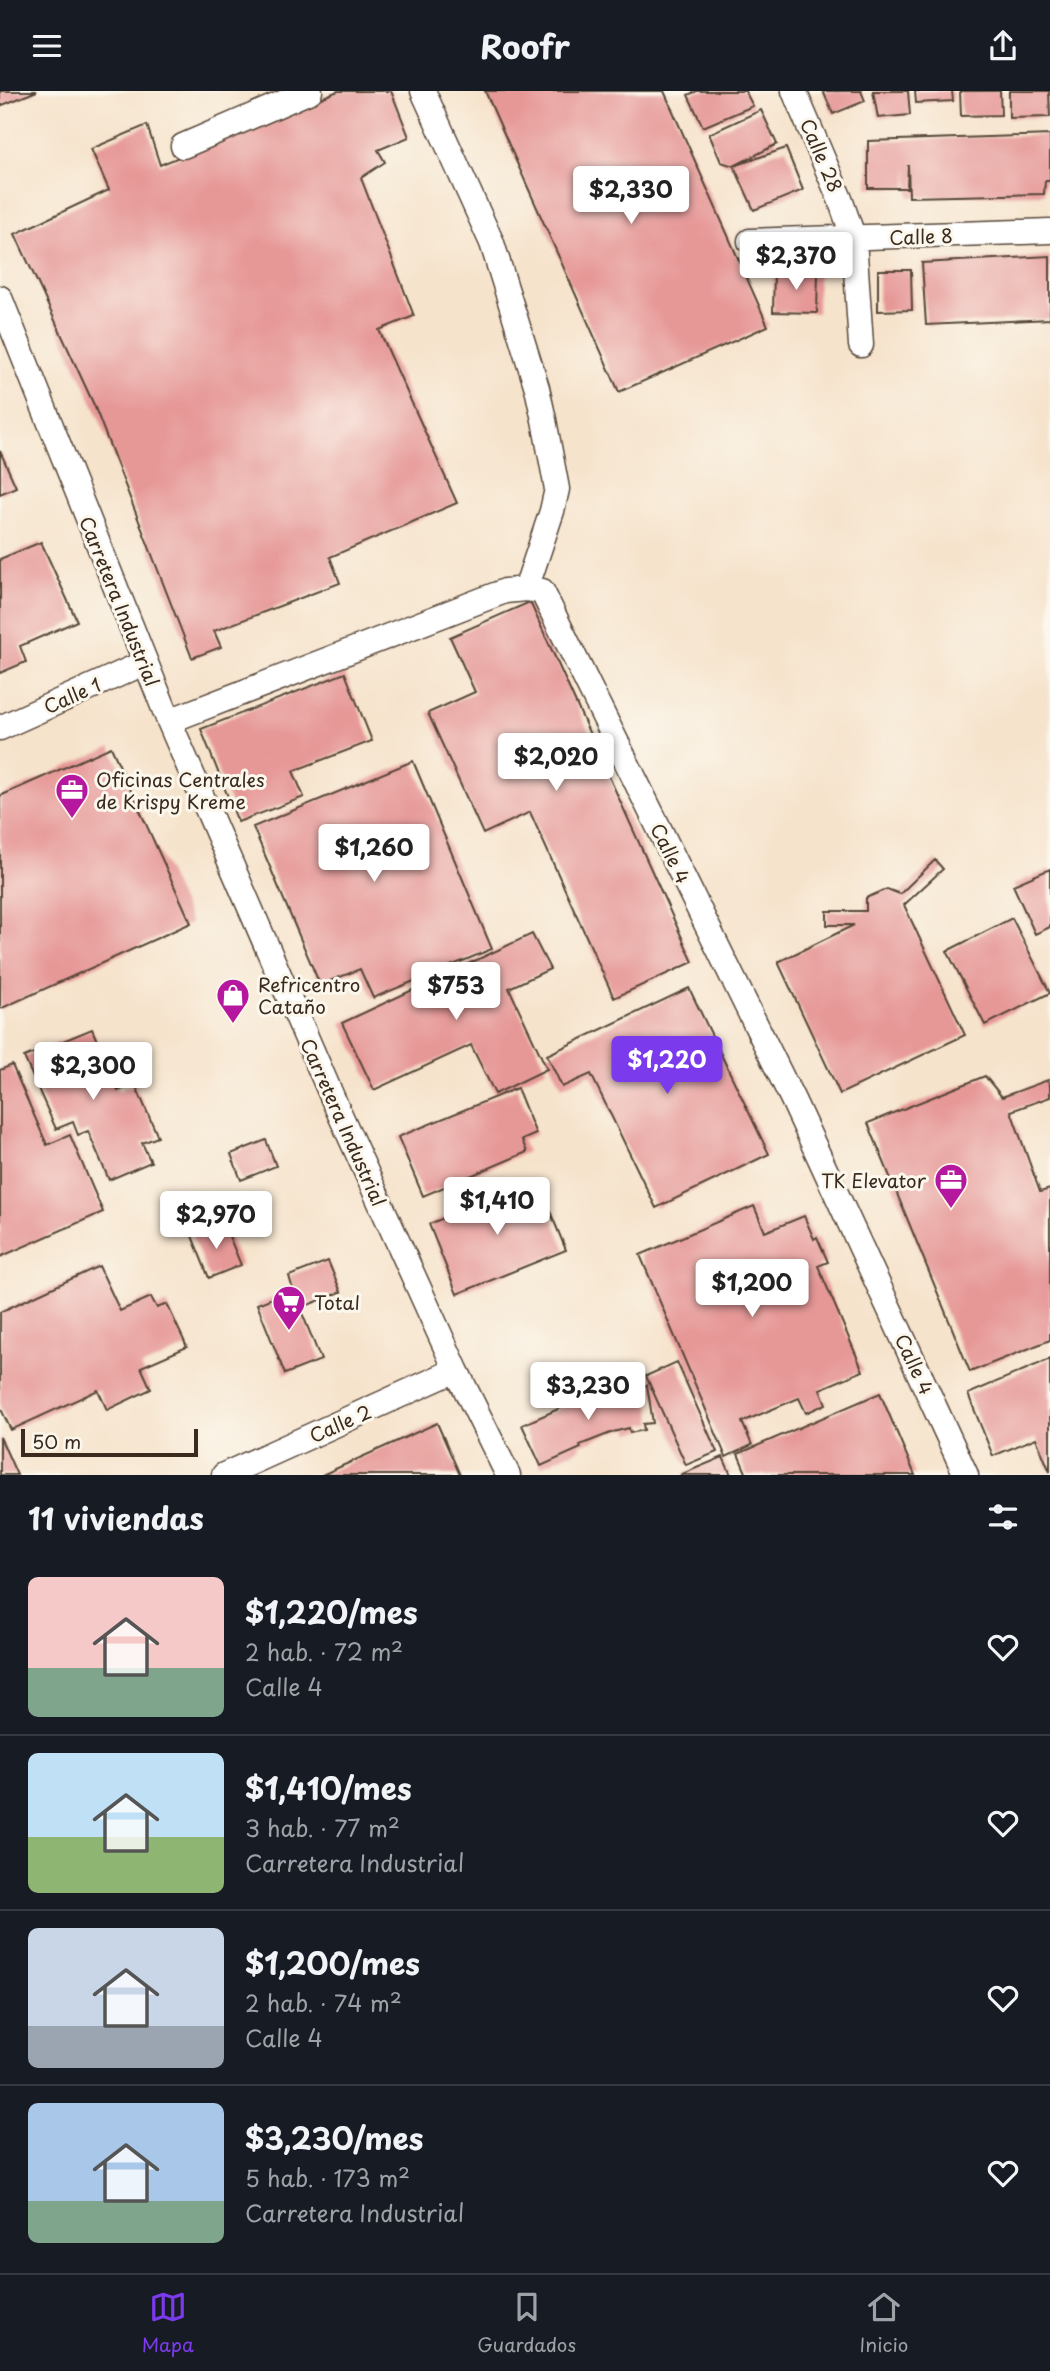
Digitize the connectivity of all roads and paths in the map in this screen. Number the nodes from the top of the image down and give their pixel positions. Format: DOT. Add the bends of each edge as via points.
graph roads {
  1 [pos="310,91"];
  2 [pos="423,91"];
  3 [pos="794,91"];
  4 [pos="183,146"];
  5 [pos="1050,231"];
  6 [pos="854,239"];
  7 [pos="750,241"];
  8 [pos="0,298"];
  9 [pos="861,345"];
  10 [pos="526,589"];
  11 [pos="144,663"];
  12 [pos="169,721"];
  13 [pos="0,728"];
  14 [pos="456,1370"];
  15 [pos="224,1475"];
  16 [pos="508,1475"];
  17 [pos="966,1475"];
  1 -- 4 [label="street"];
  2 -- 10 [label="street" via="492,243 537,388 548,441 557,489"];
  3 -- 6 [label="street, Calle 28"];
  5 -- 6 [label="street, Calle 8"];
  6 -- 7 [label="street, Calle 8"];
  6 -- 9 [label="street, Calle 28"];
  8 -- 11 [label="street, Carretera Industrial"];
  10 -- 12 [label="street" via="505,591"];
  10 -- 17 [label="street, Calle 4" via="542,591 793,1100"];
  11 -- 12 [label="street, Carretera Industrial"];
  11 -- 13 [label="street, Calle 1"];
  12 -- 14 [label="street, Carretera Industrial"];
  14 -- 15 [label="street, Calle 2"];
  14 -- 16 [label="street, Carretera Industrial"];
}
